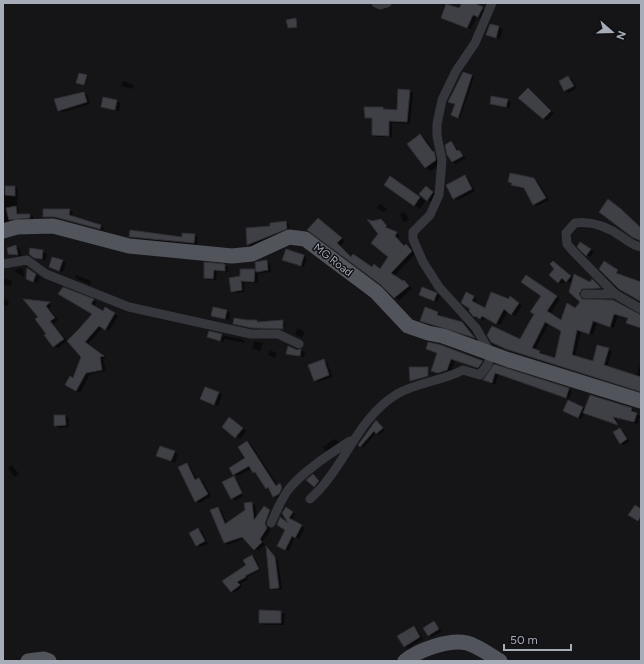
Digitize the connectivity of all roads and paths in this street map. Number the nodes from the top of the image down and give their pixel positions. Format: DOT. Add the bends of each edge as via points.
graph roads {
  1 [pos="376,3"];
  2 [pos="387,3"];
  3 [pos="492,3"];
  4 [pos="3,231"];
  5 [pos="641,247"];
  6 [pos="3,264"];
  7 [pos="585,294"];
  8 [pos="615,294"];
  9 [pos="641,309"];
  10 [pos="299,344"];
  11 [pos="491,354"];
  12 [pos="641,401"];
  13 [pos="353,439"];
  14 [pos="310,499"];
  15 [pos="271,523"];
  16 [pos="28,661"];
  17 [pos="49,661"];
  18 [pos="405,661"];
  19 [pos="500,661"];
  1 -- 2 [label="street"];
  3 -- 11 [label="street" via="475,43 456,71 442,100 437,124 442,160 440,195 430,215 413,232 423,262 440,287 476,328"];
  4 -- 11 [label="main road, MG Road" via="17,227 53,226 128,246 232,256 252,254 288,237 305,239 376,292 408,326"];
  5 -- 8 [label="street" via="631,244 612,230 586,223 574,223 566,232 567,244 572,251"];
  6 -- 10 [label="street" via="27,260 46,274 129,307 251,334 278,334"];
  7 -- 8 [label="street"];
  8 -- 9 [label="street"];
  11 -- 12 [label="main road, MG Road"];
  11 -- 13 [label="street" via="480,375 463,370 398,394 384,403 363,424"];
  13 -- 14 [label="street" via="333,472"];
  13 -- 15 [label="street" via="296,482 278,507"];
  16 -- 17 [label="main road"];
  18 -- 19 [label="main road" via="413,654 433,646 466,643"];
}
